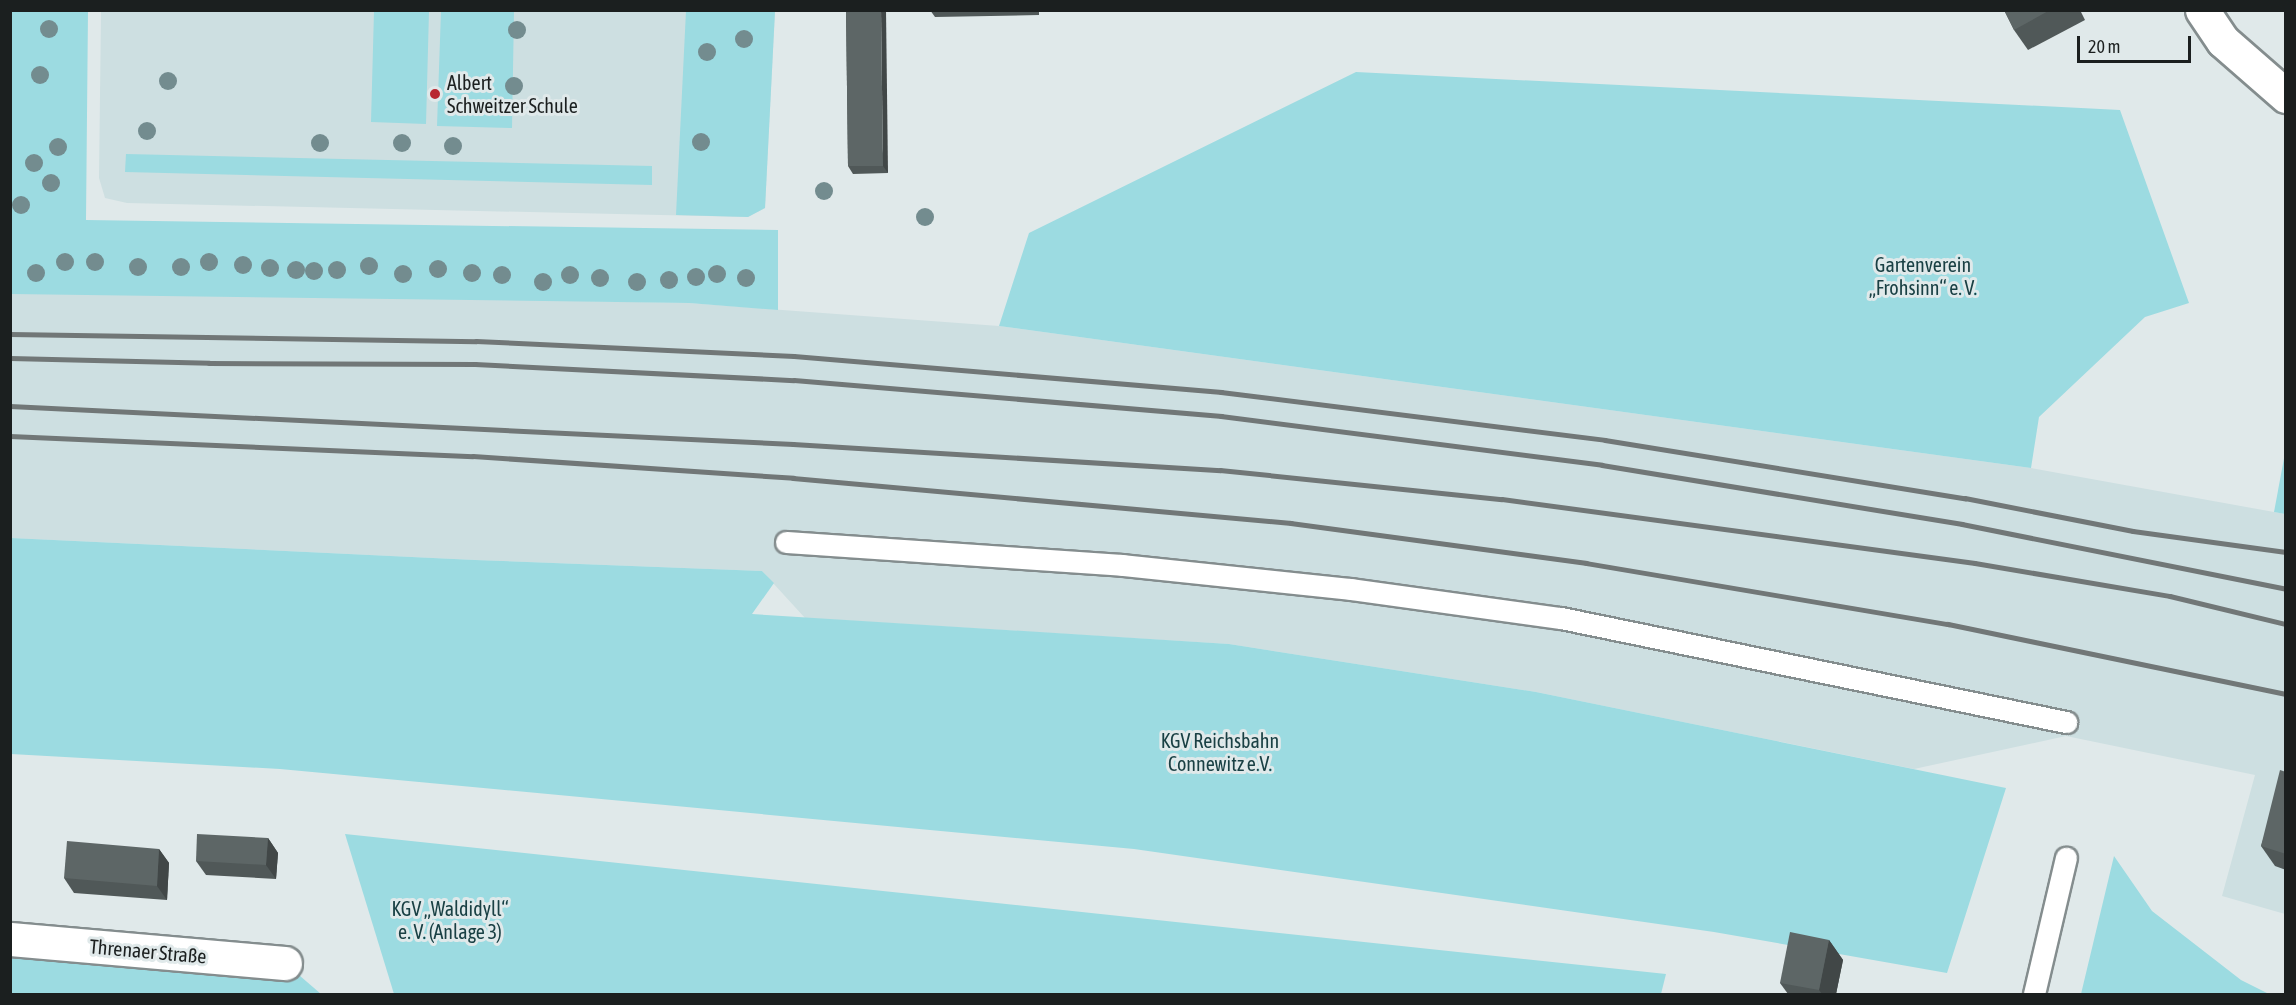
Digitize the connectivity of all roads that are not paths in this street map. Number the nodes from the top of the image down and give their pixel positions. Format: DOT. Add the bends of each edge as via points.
graph roads {
  1 [pos="2202,10"];
  2 [pos="2286,96"];
  3 [pos="786,542"];
  4 [pos="2066,723"];
  5 [pos="2066,858"];
  6 [pos="10,939"];
  7 [pos="285,963"];
  8 [pos="2034,994"];
  1 -- 2 [label="street" via="2223,40"];
  3 -- 4 [label="lane" via="1122,565 1351,589 1561,618"];
  5 -- 8 [label="lane"];
  6 -- 7 [label="street, Threnaer Straße"];
}
